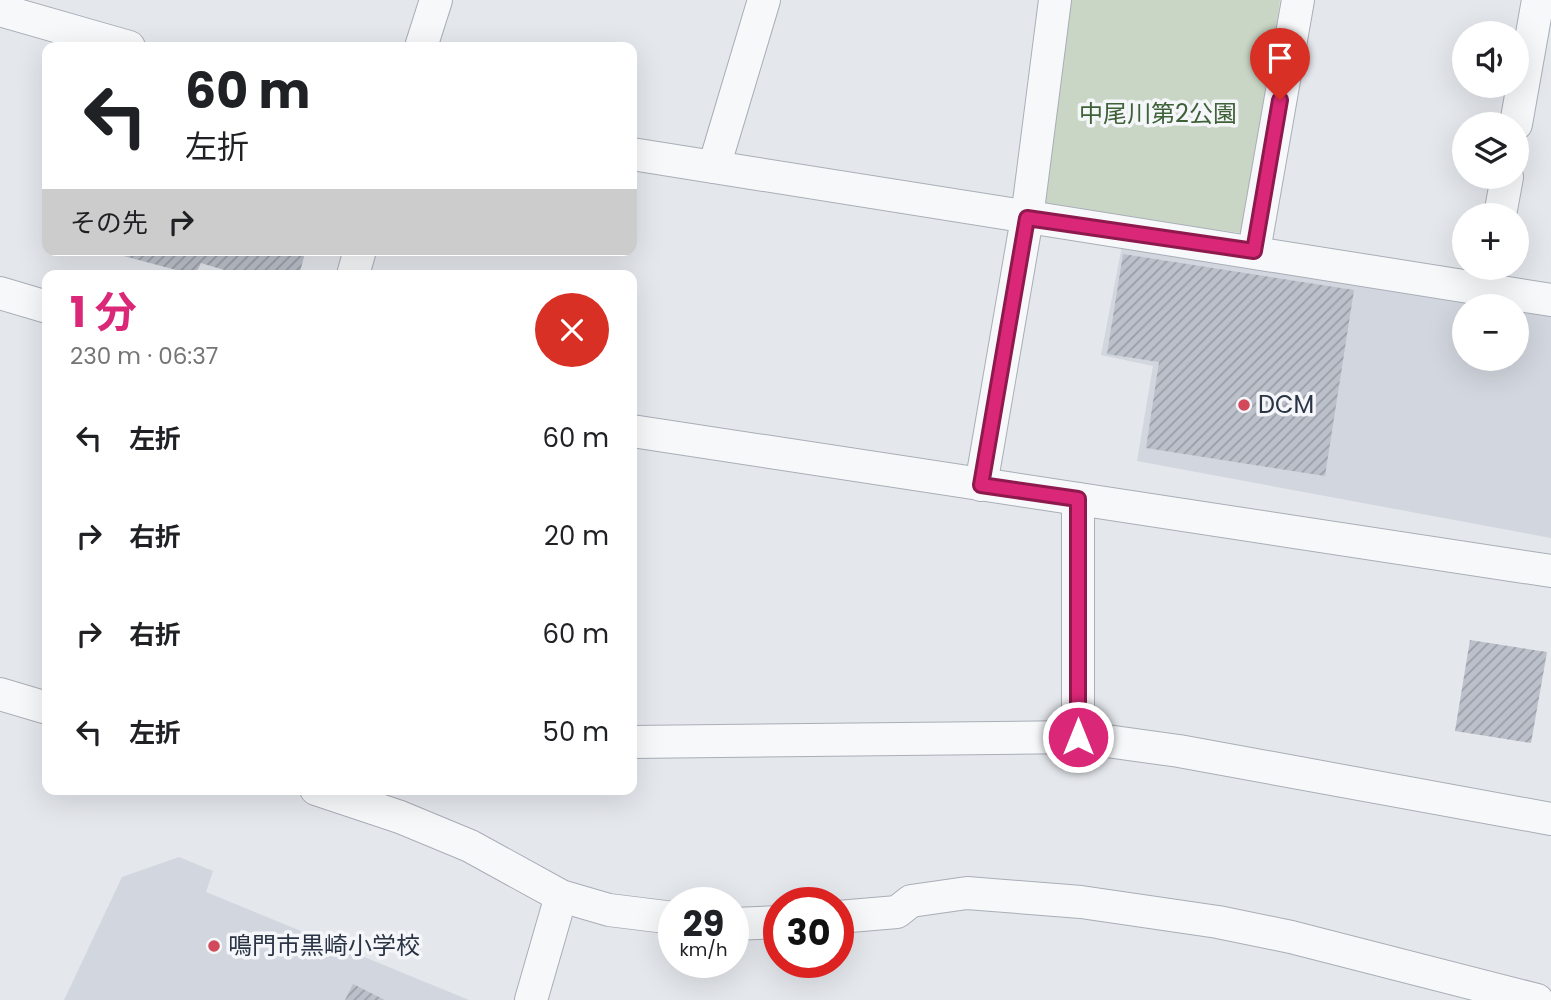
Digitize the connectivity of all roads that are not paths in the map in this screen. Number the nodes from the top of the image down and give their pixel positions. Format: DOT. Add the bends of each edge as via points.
graph roads {
  1 [pos="436,0"];
  2 [pos="764,0"];
  3 [pos="1055,0"];
  4 [pos="1298,0"];
  5 [pos="1538,0"];
  6 [pos="0,10"];
  7 [pos="112,42"];
  8 [pos="423,42"];
  9 [pos="1519,112"];
  10 [pos="637,155"];
  11 [pos="714,167"];
  12 [pos="1027,218"];
  13 [pos="1254,251"];
  14 [pos="1452,275"];
  15 [pos="1492,280"];
  16 [pos="0,293"];
  17 [pos="1551,300"];
  18 [pos="42,306"];
  19 [pos="637,432"];
  20 [pos="981,485"];
  21 [pos="1078,499"];
  22 [pos="1551,571"];
  23 [pos="0,694"];
  24 [pos="42,707"];
  25 [pos="1078,737"];
  26 [pos="637,742"];
  27 [pos="334,795"];
  28 [pos="1551,819"];
  29 [pos="561,896"];
  30 [pos="658,916"];
  31 [pos="854,916"];
  32 [pos="531,1000"];
  33 [pos="1537,1000"];
  1 -- 8 [label="street"];
  2 -- 11 [label="street"];
  3 -- 12 [label="street"];
  4 -- 13 [label="street"];
  5 -- 9 [label="street"];
  6 -- 7 [label="street"];
  10 -- 11 [label="street"];
  11 -- 12 [label="street"];
  12 -- 13 [label="street"];
  12 -- 20 [label="street"];
  13 -- 14 [label="street"];
  15 -- 17 [label="street"];
  16 -- 18 [label="street"];
  19 -- 20 [label="street"];
  20 -- 21 [label="street"];
  21 -- 22 [label="street"];
  21 -- 25 [label="street"];
  23 -- 24 [label="street"];
  25 -- 26 [label="street"];
  25 -- 28 [label="street" via="1180,751"];
  27 -- 29 [label="street" via="470,846"];
  29 -- 30 [label="street" via="609,910"];
  29 -- 32 [label="street"];
  31 -- 33 [label="street" via="897,912 911,901 967,893 1082,902 1291,937"];
}
